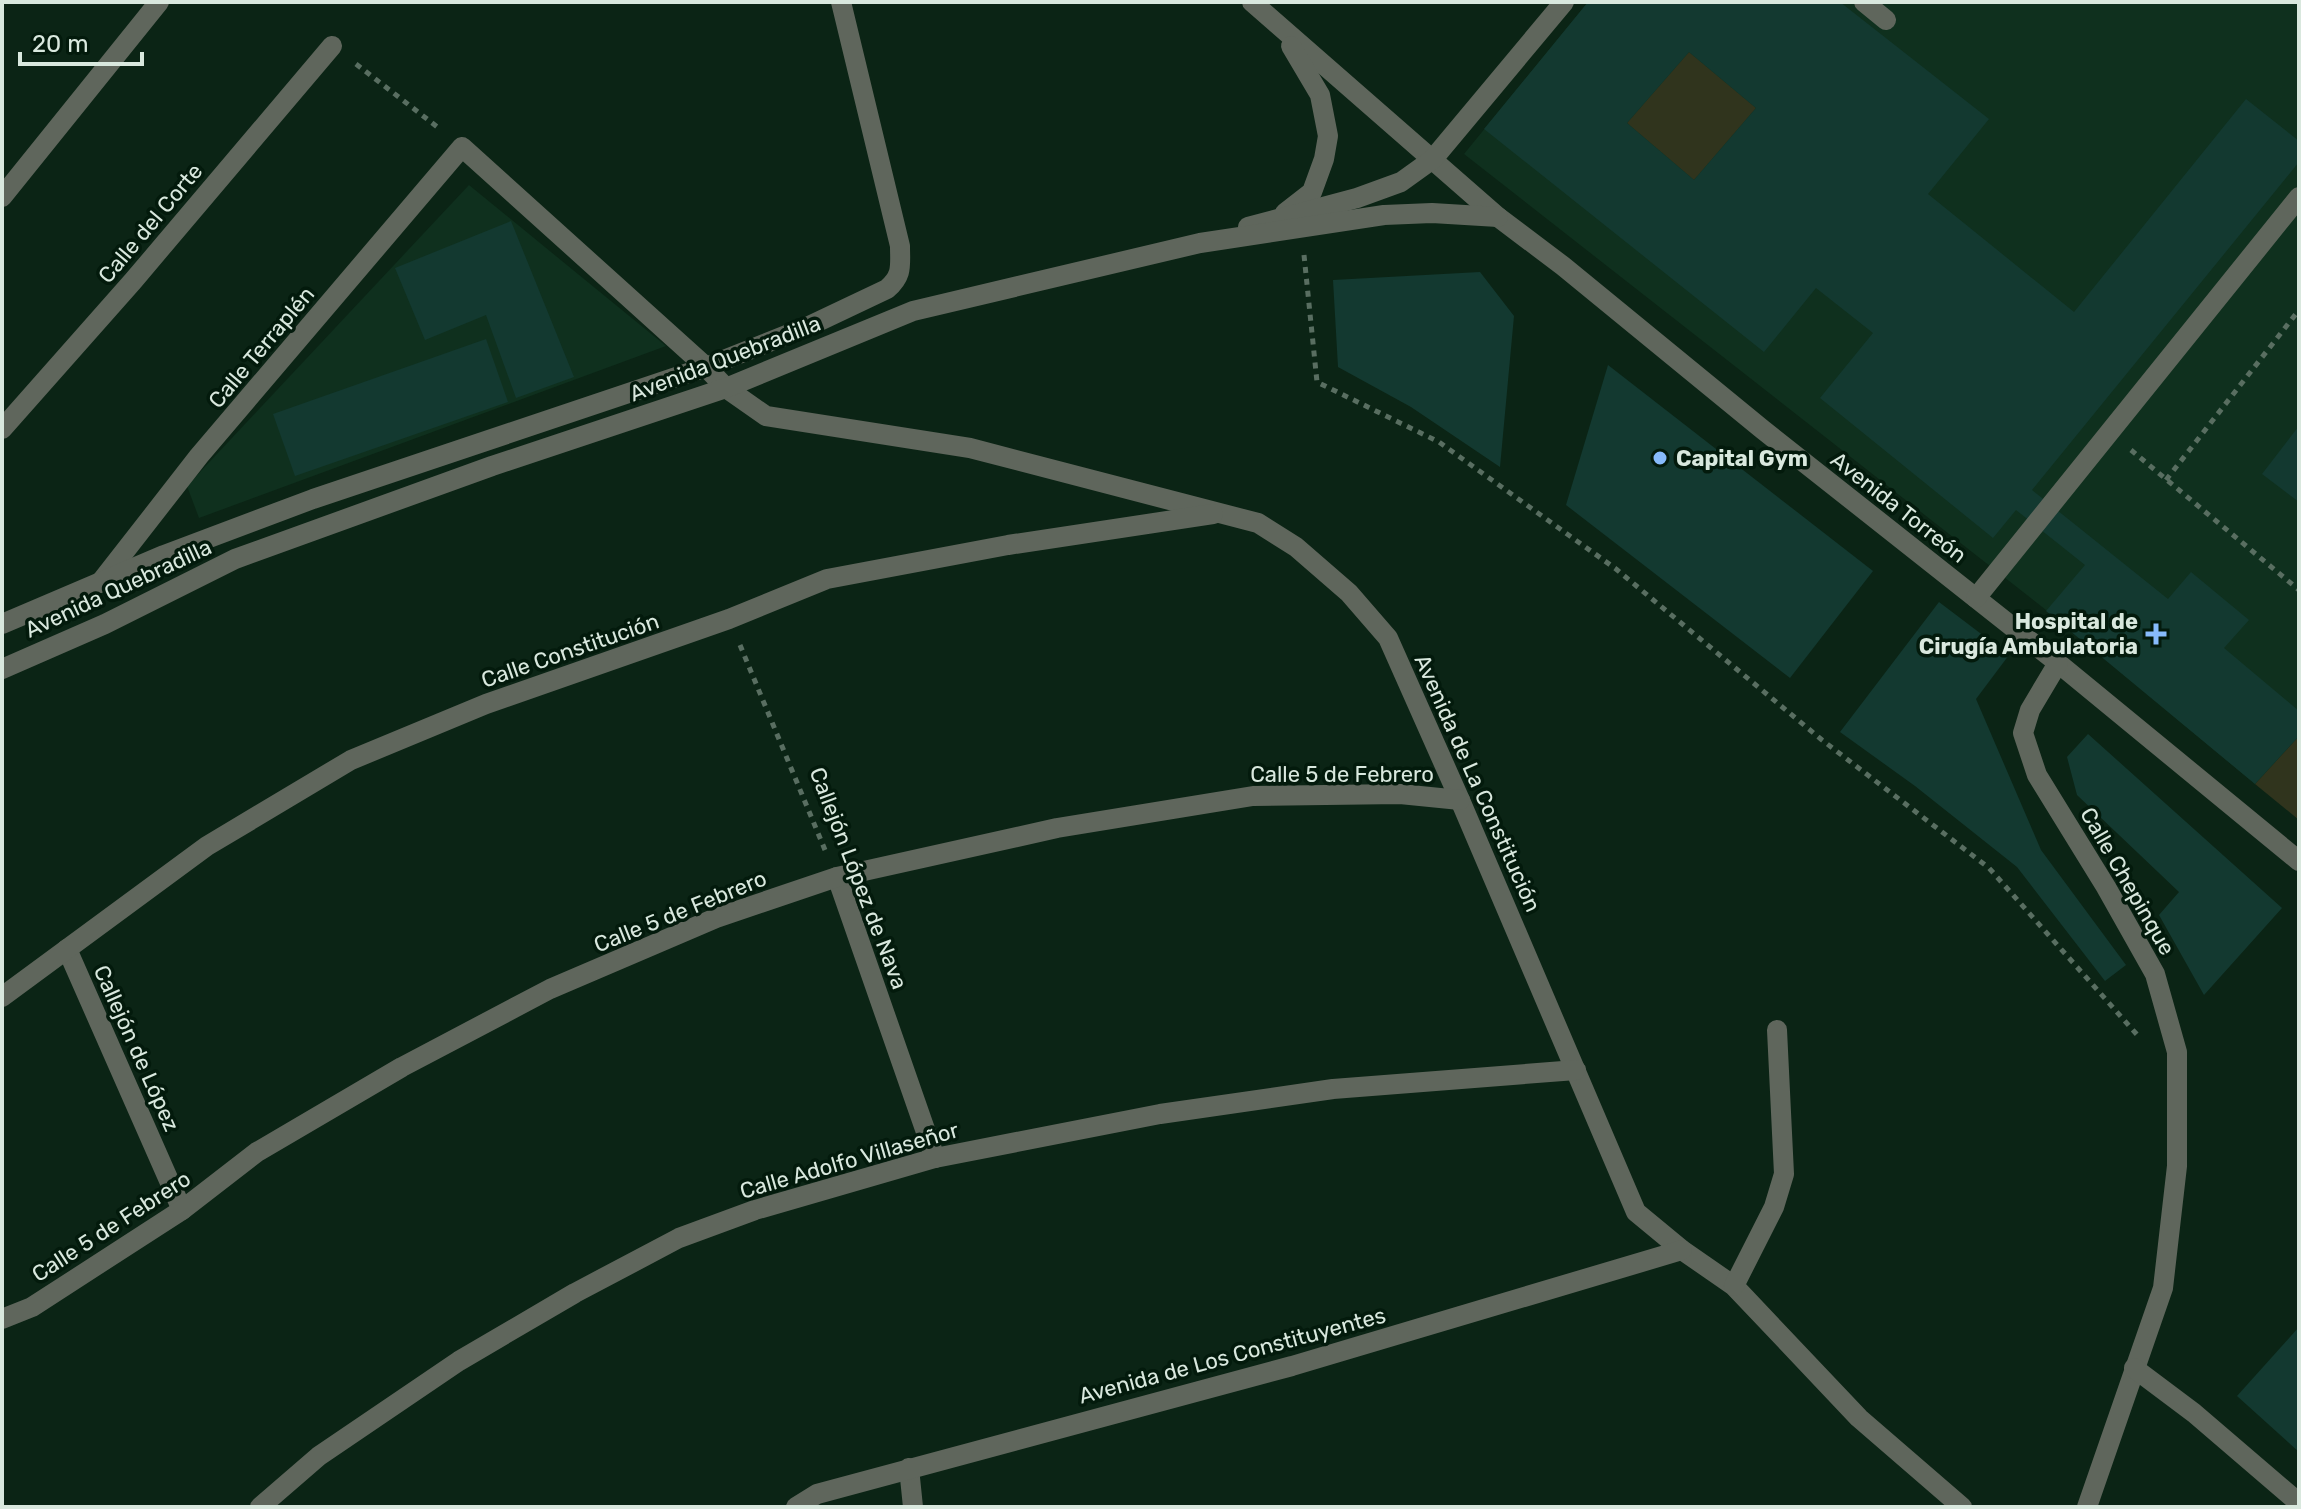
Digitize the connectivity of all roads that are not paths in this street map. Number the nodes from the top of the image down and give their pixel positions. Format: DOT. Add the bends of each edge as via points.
graph roads {
  1 [pos="159,2"];
  2 [pos="841,2"];
  3 [pos="1252,2"];
  4 [pos="1564,2"];
  5 [pos="1864,2"];
  6 [pos="1886,20"];
  7 [pos="1280,28"];
  8 [pos="332,46"];
  9 [pos="1433,159"];
  10 [pos="2,197"];
  11 [pos="2299,197"];
  12 [pos="1279,217"];
  13 [pos="1498,217"];
  14 [pos="1200,243"];
  15 [pos="706,367"];
  16 [pos="726,388"];
  17 [pos="2,429"];
  18 [pos="1222,513"];
  19 [pos="100,583"];
  20 [pos="1976,598"];
  21 [pos="2,624"];
  22 [pos="2058,663"];
  23 [pos="2,669"];
  24 [pos="1460,800"];
  25 [pos="2299,861"];
  26 [pos="837,877"];
  27 [pos="67,949"];
  28 [pos="2,997"];
  29 [pos="1777,1030"];
  30 [pos="1576,1070"];
  31 [pos="935,1158"];
  32 [pos="182,1210"];
  33 [pos="1682,1250"];
  34 [pos="1734,1286"];
  35 [pos="2,1319"];
  36 [pos="2134,1368"];
  37 [pos="909,1468"];
  38 [pos="2299,1503"];
  39 [pos="260,1507"];
  40 [pos="796,1507"];
  41 [pos="913,1507"];
  42 [pos="1962,1507"];
  43 [pos="2087,1507"];
  1 -- 10 [label="street"];
  2 -- 15 [label="street, Avenida Quebradilla" via="900,246 897,280 864,301"];
  3 -- 7 [label="street"];
  4 -- 9 [label="street"];
  5 -- 6 [label="street"];
  7 -- 9 [label="street, Avenida Torreón"];
  7 -- 12 [label="street" via="1320,95 1328,136 1312,192"];
  8 -- 17 [label="street, Calle del Corte"];
  9 -- 12 [label="street" via="1401,182"];
  9 -- 13 [label="street, Avenida Torreón"];
  11 -- 20 [label="street"];
  12 -- 14 [label="street"];
  13 -- 14 [label="street, Avenida Quebradilla" via="1384,215"];
  13 -- 20 [label="street, Avenida Torreón"];
  14 -- 16 [label="street, Avenida Quebradilla" via="913,311"];
  15 -- 16 [label="street"];
  15 -- 19 [label="street, Avenida Quebradilla" via="313,499"];
  15 -- 19 [label="street, Calle Terraplén" via="462,147 199,456"];
  16 -- 18 [label="street, Avenida de La Constitución" via="766,416 970,448"];
  16 -- 23 [label="street, Avenida Quebradilla" via="235,559"];
  18 -- 24 [label="street, Avenida de La Constitución" via="1258,523 1296,547 1349,593 1388,638"];
  18 -- 27 [label="street, Calle Constitución" via="827,579 486,704 351,760 207,846"];
  19 -- 21 [label="street, Avenida Quebradilla"];
  20 -- 22 [label="street, Avenida Torreón"];
  22 -- 25 [label="street, Avenida Torreón"];
  22 -- 36 [label="street, Calle Chepinque" via="2030,710 2023,733 2037,775 2155,974 2177,1052 2177,1166 2163,1288"];
  24 -- 26 [label="street, Calle 5 de Febrero" via="1400,794 1253,796 1057,828"];
  24 -- 30 [label="street, Avenida de La Constitución"];
  26 -- 31 [label="street, Callejón López de Nava"];
  26 -- 32 [label="street, Calle 5 de Febrero" via="716,918 550,989 257,1152"];
  27 -- 28 [label="street, Calle Constitución"];
  27 -- 32 [label="street, Callejón de López"];
  29 -- 34 [label="street" via="1784,1174 1774,1207"];
  30 -- 31 [label="street, Calle Adolfo Villaseñor" via="1333,1089 1160,1114"];
  30 -- 33 [label="street, Avenida de La Constitución" via="1636,1212"];
  31 -- 39 [label="street, Calle Adolfo Villaseñor" via="755,1210 679,1238 459,1361 319,1456"];
  32 -- 35 [label="street, Calle 5 de Febrero" via="32,1307"];
  33 -- 34 [label="street, Avenida de La Constitución"];
  33 -- 37 [label="street, Avenida de Los Constituyentes" via="1292,1366"];
  34 -- 42 [label="street, Avenida de La Constitución" via="1859,1418"];
  36 -- 38 [label="street"];
  36 -- 43 [label="street, Calle Chepinque"];
  37 -- 40 [label="street, Avenida de Los Constituyentes" via="817,1494"];
  37 -- 41 [label="street"];
}
